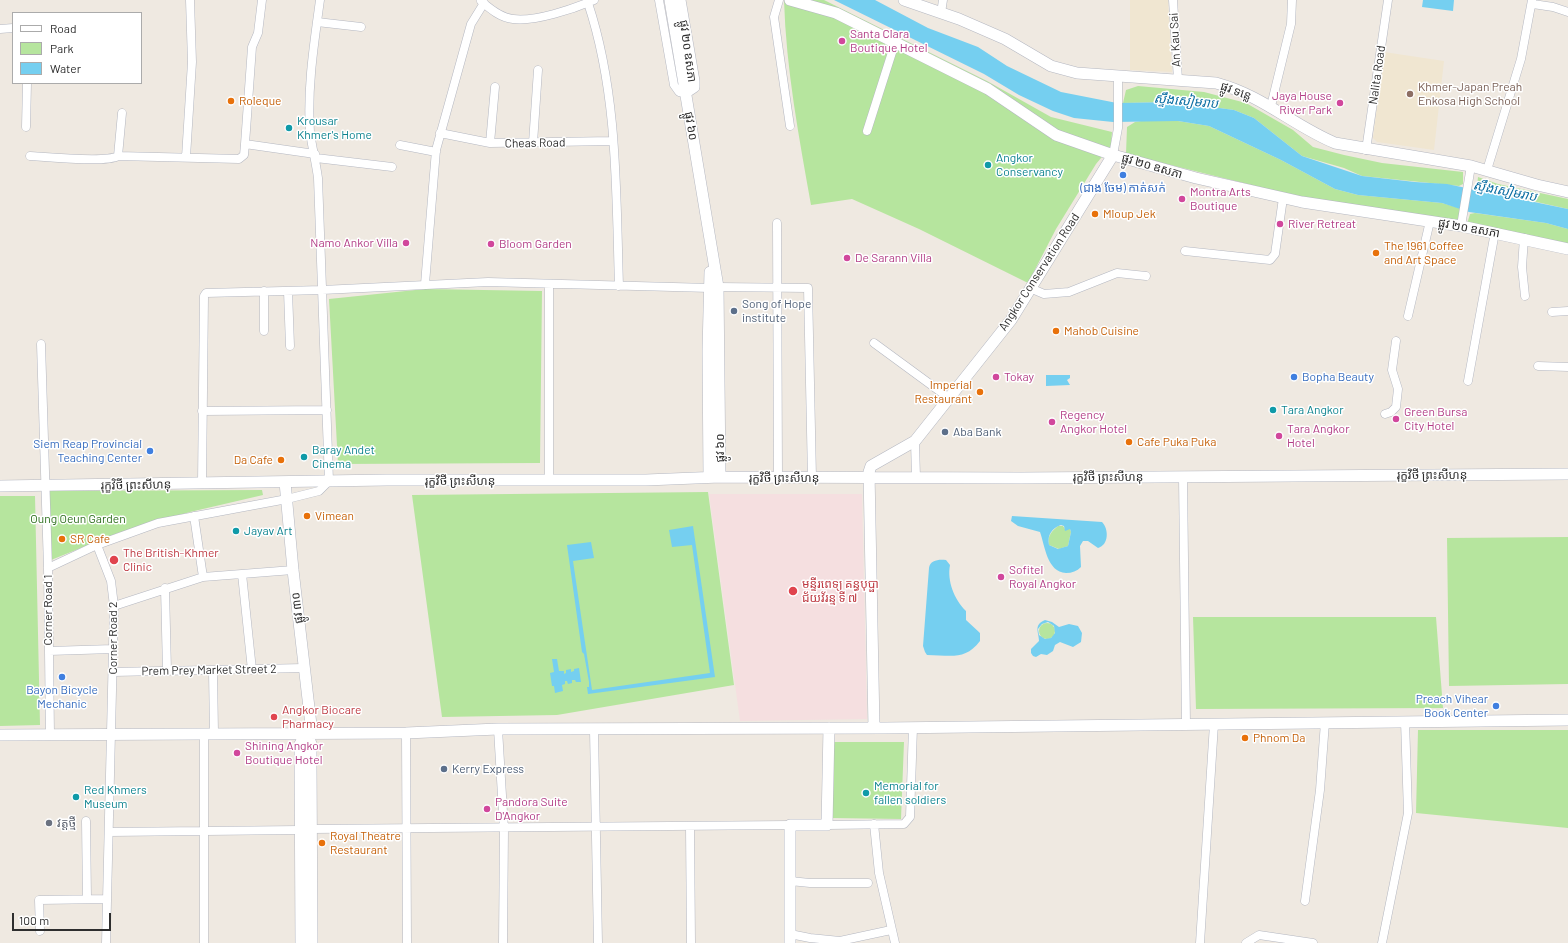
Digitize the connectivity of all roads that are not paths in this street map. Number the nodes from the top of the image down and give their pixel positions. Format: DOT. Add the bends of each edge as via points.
graph roads {
  1 [pos="190,0"];
  2 [pos="262,0"];
  3 [pos="320,0"];
  4 [pos="659,0"];
  5 [pos="670,0"];
  6 [pos="680,0"];
  7 [pos="779,0"];
  8 [pos="790,0"];
  9 [pos="904,0"];
  10 [pos="944,0"];
  11 [pos="1173,0"];
  12 [pos="1292,0"];
  13 [pos="1388,0"];
  14 [pos="591,1"];
  15 [pos="482,2"];
  16 [pos="1532,2"];
  17 [pos="941,12"];
  18 [pos="1568,12"];
  19 [pos="317,22"];
  20 [pos="361,27"];
  21 [pos="12,28"];
  22 [pos="0,29"];
  23 [pos="895,43"];
  24 [pos="538,70"];
  25 [pos="1118,76"];
  26 [pos="1178,80"];
  27 [pos="27,84"];
  28 [pos="495,87"];
  29 [pos="685,92"];
  30 [pos="1271,106"];
  31 [pos="122,113"];
  32 [pos="790,126"];
  33 [pos="26,127"];
  34 [pos="867,131"];
  35 [pos="440,133"];
  36 [pos="612,141"];
  37 [pos="490,143"];
  38 [pos="245,144"];
  39 [pos="533,144"];
  40 [pos="400,145"];
  41 [pos="1366,150"];
  42 [pos="436,152"];
  43 [pos="1113,155"];
  44 [pos="30,156"];
  45 [pos="118,156"];
  46 [pos="315,156"];
  47 [pos="186,157"];
  48 [pos="392,167"];
  49 [pos="1470,170"];
  50 [pos="1487,170"];
  51 [pos="1568,192"];
  52 [pos="1283,198"];
  53 [pos="1430,221"];
  54 [pos="777,223"];
  55 [pos="1461,226"];
  56 [pos="1495,232"];
  57 [pos="1524,238"];
  58 [pos="1568,249"];
  59 [pos="1185,251"];
  60 [pos="1146,276"];
  61 [pos="425,284"];
  62 [pos="549,284"];
  63 [pos="619,286"];
  64 [pos="714,288"];
  65 [pos="1030,288"];
  66 [pos="778,289"];
  67 [pos="322,290"];
  68 [pos="264,291"];
  69 [pos="288,291"];
  70 [pos="1525,296"];
  71 [pos="1568,311"];
  72 [pos="1552,312"];
  73 [pos="1408,316"];
  74 [pos="264,331"];
  75 [pos="1396,341"];
  76 [pos="874,343"];
  77 [pos="41,344"];
  78 [pos="290,346"];
  79 [pos="1538,366"];
  80 [pos="1568,367"];
  81 [pos="1468,381"];
  82 [pos="949,398"];
  83 [pos="326,410"];
  84 [pos="202,411"];
  85 [pos="1384,414"];
  86 [pos="915,441"];
  87 [pos="1568,474"];
  88 [pos="714,477"];
  89 [pos="1183,477"];
  90 [pos="778,478"];
  91 [pos="812,478"];
  92 [pos="916,478"];
  93 [pos="870,479"];
  94 [pos="329,481"];
  95 [pos="548,481"];
  96 [pos="285,482"];
  97 [pos="202,484"];
  98 [pos="0,486"];
  99 [pos="44,486"];
  100 [pos="287,499"];
  101 [pos="194,516"];
  102 [pos="97,545"];
  103 [pos="48,568"];
  104 [pos="293,570"];
  105 [pos="242,574"];
  106 [pos="203,577"];
  107 [pos="166,588"];
  108 [pos="114,606"];
  109 [pos="113,649"];
  110 [pos="49,651"];
  111 [pos="304,668"];
  112 [pos="252,670"];
  113 [pos="167,671"];
  114 [pos="212,671"];
  115 [pos="113,672"];
  116 [pos="1568,720"];
  117 [pos="1405,721"];
  118 [pos="1325,722"];
  119 [pos="1186,724"];
  120 [pos="1214,724"];
  121 [pos="912,727"];
  122 [pos="829,728"];
  123 [pos="874,728"];
  124 [pos="498,729"];
  125 [pos="594,730"];
  126 [pos="307,732"];
  127 [pos="406,733"];
  128 [pos="50,734"];
  129 [pos="112,734"];
  130 [pos="209,734"];
  131 [pos="0,735"];
  132 [pos="86,821"];
  133 [pos="874,824"];
  134 [pos="790,825"];
  135 [pos="826,825"];
  136 [pos="407,827"];
  137 [pos="690,827"];
  138 [pos="504,828"];
  139 [pos="597,828"];
  140 [pos="311,829"];
  141 [pos="300,830"];
  142 [pos="205,831"];
  143 [pos="109,832"];
  144 [pos="790,881"];
  145 [pos="868,883"];
  146 [pos="87,899"];
  147 [pos="107,899"];
  148 [pos="1306,901"];
  149 [pos="891,930"];
  150 [pos="40,931"];
  151 [pos="790,939"];
  152 [pos="1259,939"];
  153 [pos="106,943"];
  154 [pos="204,943"];
  155 [pos="301,943"];
  156 [pos="312,943"];
  157 [pos="407,943"];
  158 [pos="503,943"];
  159 [pos="598,943"];
  160 [pos="691,943"];
  161 [pos="894,943"];
  162 [pos="1200,943"];
  163 [pos="1246,943"];
  164 [pos="1313,943"];
  165 [pos="1382,943"];
  1 -- 47 [label="street" via="192,62"];
  2 -- 38 [label="street" via="258,32 252,47"];
  3 -- 19 [label="street"];
  4 -- 29 [label="street, ផ្លូវ ២០ ឧសភា" via="674,85 679,92"];
  5 -- 29 [label="street, ផ្លូវ ៦០"];
  6 -- 29 [label="street, ផ្លូវ ២០ ឧសភា" via="694,81 694,87"];
  7 -- 32 [label="street" via="774,17"];
  8 -- 23 [label="street, ផ្លូវ ២០ ឧសភា" via="836,13"];
  9 -- 17 [label="street, ផ្លូវ ទន្លេ"];
  10 -- 17 [label="street"];
  11 -- 26 [label="street, An Kau Sai"];
  12 -- 30 [label="street" via="1291,24"];
  13 -- 41 [label="street, Nalita Road"];
  14 -- 15 [label="street" via="556,13 519,20 501,16"];
  14 -- 36 [label="street" via="605,69"];
  15 -- 35 [label="street" via="471,24"];
  16 -- 18 [label="street"];
  16 -- 50 [label="street" via="1521,59"];
  17 -- 25 [label="street, ផ្លូវ ទន្លេ" via="1005,39 1051,66 1077,73"];
  19 -- 20 [label="street"];
  19 -- 46 [label="street" via="312,56 310,121"];
  21 -- 22 [label="street"];
  23 -- 34 [label="street"];
  23 -- 43 [label="street, ផ្លូវ ២០ ឧសភា" via="988,89 1056,135"];
  24 -- 39 [label="street"];
  25 -- 26 [label="street, ផ្លូវ ទន្លេ"];
  25 -- 43 [label="street" via="1118,128"];
  26 -- 30 [label="street, ផ្លូវ ទន្លេ" via="1236,89"];
  27 -- 33 [label="street"];
  28 -- 37 [label="street, Cheas Road"];
  29 -- 64 [label="street, ផ្លូវ ៦០" via="711,251"];
  30 -- 41 [label="street, ផ្លូវ ទន្លេ" via="1335,144"];
  31 -- 45 [label="street"];
  35 -- 37 [label="street"];
  35 -- 42 [label="street"];
  36 -- 39 [label="street, Cheas Road"];
  36 -- 63 [label="street"];
  37 -- 39 [label="street, Cheas Road"];
  38 -- 46 [label="street"];
  38 -- 47 [label="street" via="244,155 239,159"];
  40 -- 42 [label="street"];
  41 -- 49 [label="street, ផ្លូវ ទន្លេ"];
  42 -- 61 [label="street"];
  43 -- 52 [label="street, ផ្លូវ ២០ ឧសភា"];
  43 -- 65 [label="street, Angkor Conservation Road"];
  44 -- 45 [label="street" via="89,159"];
  45 -- 47 [label="street"];
  46 -- 48 [label="street"];
  46 -- 67 [label="street"];
  49 -- 50 [label="street, ផ្លូវ ទន្លេ"];
  49 -- 55 [label="street"];
  50 -- 51 [label="street, ផ្លូវ ទន្លេ"];
  52 -- 53 [label="street, ផ្លូវ ២០ ឧសភា"];
  52 -- 59 [label="street" via="1275,254 1270,260"];
  53 -- 55 [label="street, ផ្លូវ ២០ ឧសភា"];
  53 -- 73 [label="street"];
  54 -- 66 [label="street"];
  55 -- 56 [label="street, ផ្លូវ ២០ ឧសភា"];
  56 -- 57 [label="street, ផ្លូវ ២០ ឧសភា"];
  56 -- 81 [label="street"];
  57 -- 58 [label="street, ផ្លូវ ២០ ឧសភា"];
  57 -- 70 [label="street" via="1522,267"];
  60 -- 65 [label="street" via="1117,273 1069,292 1044,294"];
  61 -- 62 [label="street"];
  61 -- 67 [label="street"];
  62 -- 63 [label="street"];
  62 -- 95 [label="street"];
  63 -- 64 [label="street"];
  64 -- 66 [label="street"];
  64 -- 88 [label="street, ផ្លូវ ៦០"];
  65 -- 82 [label="street, Angkor Conservation Road" via="1011,320"];
  66 -- 90 [label="street"];
  66 -- 91 [label="street" via="808,288"];
  67 -- 69 [label="street"];
  67 -- 83 [label="street"];
  68 -- 69 [label="street"];
  68 -- 74 [label="street"];
  68 -- 84 [label="street" via="205,294"];
  69 -- 78 [label="street"];
  71 -- 72 [label="street"];
  75 -- 85 [label="street" via="1392,370 1398,388 1396,407 1392,412"];
  76 -- 82 [label="street"];
  77 -- 99 [label="street, Corner Road 1"];
  79 -- 80 [label="street"];
  82 -- 86 [label="street, Angkor Conservation Road"];
  83 -- 84 [label="street"];
  83 -- 94 [label="street"];
  84 -- 97 [label="street"];
  86 -- 92 [label="street"];
  86 -- 93 [label="street" via="871,466"];
  87 -- 89 [label="street, រុក្ខវិថី ព្រះសីហនុ"];
  88 -- 90 [label="street, រុក្ខវិថី ព្រះសីហនុ"];
  88 -- 95 [label="street, រុក្ខវិថី ព្រះសីហនុ"];
  89 -- 92 [label="street, រុក្ខវិថី ព្រះសីហនុ"];
  89 -- 119 [label="street"];
  90 -- 91 [label="street, រុក្ខវិថី ព្រះសីហនុ"];
  91 -- 93 [label="street, រុក្ខវិថី ព្រះសីហនុ"];
  92 -- 93 [label="street, រុក្ខវិថី ព្រះសីហនុ"];
  93 -- 123 [label="street"];
  94 -- 95 [label="street, រុក្ខវិថី ព្រះសីហនុ"];
  94 -- 96 [label="street, រុក្ខវិថី ព្រះសីហនុ"];
  94 -- 100 [label="street" via="319,491"];
  96 -- 97 [label="street, រុក្ខវិថី ព្រះសីហនុ"];
  96 -- 100 [label="street, ផ្លូវ ៣០"];
  97 -- 99 [label="street, រុក្ខវិថី ព្រះសីហនុ"];
  98 -- 99 [label="street, រុក្ខវិថី ព្រះសីហនុ"];
  99 -- 103 [label="street, Corner Road 1"];
  100 -- 101 [label="street"];
  100 -- 104 [label="street, ផ្លូវ ៣០"];
  101 -- 102 [label="street" via="158,523"];
  101 -- 106 [label="street"];
  102 -- 103 [label="street"];
  102 -- 108 [label="street, Corner Road 2" via="110,581"];
  103 -- 110 [label="street, Corner Road 1"];
  104 -- 105 [label="street"];
  104 -- 111 [label="street, ផ្លូវ ៣០"];
  105 -- 106 [label="street"];
  105 -- 112 [label="street"];
  106 -- 107 [label="street"];
  107 -- 108 [label="street"];
  107 -- 113 [label="street"];
  108 -- 109 [label="street, Corner Road 2"];
  109 -- 110 [label="street"];
  109 -- 115 [label="street, Corner Road 2"];
  110 -- 128 [label="street, Corner Road 1"];
  111 -- 112 [label="street, Prem Prey Market Street 2"];
  111 -- 126 [label="street, ផ្លូវ ៣០" via="311,725"];
  112 -- 114 [label="street, Prem Prey Market Street 2"];
  113 -- 114 [label="street, Prem Prey Market Street 2"];
  113 -- 115 [label="street, Prem Prey Market Street 2"];
  114 -- 130 [label="street"];
  115 -- 129 [label="street, Corner Road 2"];
  116 -- 117 [label="street"];
  117 -- 118 [label="street"];
  117 -- 165 [label="street" via="1408,813"];
  118 -- 120 [label="street"];
  118 -- 148 [label="street" via="1320,790"];
  119 -- 120 [label="street"];
  119 -- 121 [label="street"];
  120 -- 162 [label="street"];
  121 -- 123 [label="street"];
  121 -- 133 [label="street" via="910,817 904,824"];
  122 -- 123 [label="street"];
  122 -- 125 [label="street"];
  122 -- 135 [label="street"];
  124 -- 125 [label="street"];
  124 -- 127 [label="street"];
  124 -- 138 [label="street"];
  125 -- 139 [label="street"];
  126 -- 127 [label="street"];
  126 -- 130 [label="street"];
  126 -- 140 [label="street, ផ្លូវ ៣០" via="311,744"];
  126 -- 141 [label="street, ផ្លូវ ៣០" via="300,744"];
  127 -- 136 [label="street"];
  128 -- 129 [label="street"];
  128 -- 131 [label="street"];
  129 -- 130 [label="street"];
  129 -- 143 [label="street, Corner Road 2"];
  130 -- 142 [label="street"];
  132 -- 146 [label="street"];
  133 -- 135 [label="street"];
  133 -- 149 [label="street" via="879,873"];
  134 -- 135 [label="street"];
  134 -- 137 [label="street"];
  134 -- 144 [label="street"];
  136 -- 138 [label="street"];
  136 -- 140 [label="street"];
  136 -- 157 [label="street"];
  137 -- 139 [label="street"];
  137 -- 160 [label="street"];
  138 -- 139 [label="street"];
  138 -- 158 [label="street"];
  139 -- 159 [label="street"];
  140 -- 156 [label="street, ផ្លូវ ៣០"];
  141 -- 142 [label="street"];
  141 -- 155 [label="street, ផ្លូវ ៣០"];
  142 -- 143 [label="street"];
  142 -- 154 [label="street"];
  143 -- 147 [label="street, Corner Road 2"];
  144 -- 145 [label="street"];
  144 -- 151 [label="street"];
  146 -- 147 [label="street"];
  146 -- 150 [label="street" via="39,900"];
  147 -- 153 [label="street, Corner Road 2"];
  149 -- 151 [label="street" via="840,941"];
  149 -- 161 [label="street"];
  152 -- 163 [label="street"];
  152 -- 164 [label="street"];
}
